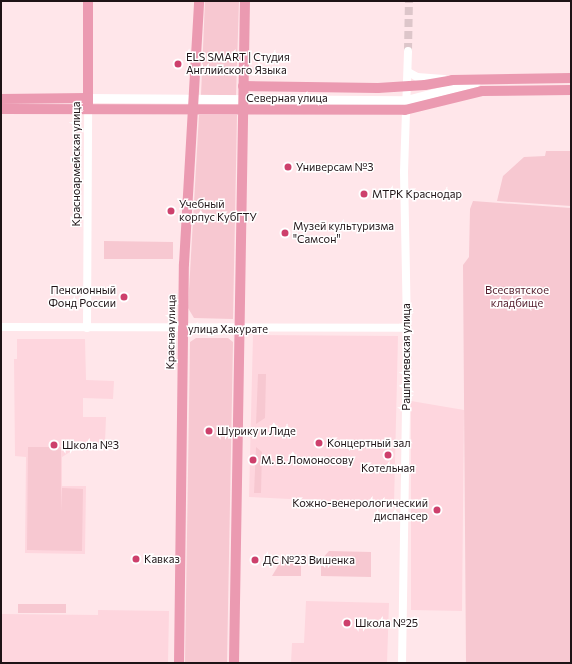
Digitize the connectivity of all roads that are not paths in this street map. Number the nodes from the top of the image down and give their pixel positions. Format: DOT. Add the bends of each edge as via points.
graph roads {
  1 [pos="88,1"];
  2 [pos="200,1"];
  3 [pos="245,1"];
  4 [pos="408,51"];
  5 [pos="408,72"];
  6 [pos="571,78"];
  7 [pos="452,80"];
  8 [pos="487,80"];
  9 [pos="243,86"];
  10 [pos="407,86"];
  11 [pos="571,90"];
  12 [pos="1,99"];
  13 [pos="88,103"];
  14 [pos="195,104"];
  15 [pos="406,105"];
  16 [pos="242,106"];
  17 [pos="1,109"];
  18 [pos="1,327"];
  19 [pos="87,328"];
  20 [pos="407,328"];
  21 [pos="183,329"];
  22 [pos="239,330"];
  23 [pos="179,663"];
  24 [pos="234,663"];
  25 [pos="402,663"];
  1 -- 13 [label="main road, Красноармейская улица"];
  2 -- 14 [label="main road, Красная улица"];
  3 -- 9 [label="main road"];
  4 -- 5 [label="street, Рашпилевская улица"];
  5 -- 7 [label="street, Северная улица" via="420,77"];
  5 -- 10 [label="street, Рашпилевская улица"];
  6 -- 8 [label="main road, Северная улица" via="508,77"];
  7 -- 8 [label="main road, Северная улица"];
  7 -- 10 [label="main road, Северная улица"];
  8 -- 15 [label="main road, Северная улица"];
  9 -- 10 [label="main road, Северная улица"];
  9 -- 16 [label="main road"];
  10 -- 15 [label="street, Рашпилевская улица"];
  11 -- 15 [label="main road, Северная улица" via="482,91"];
  12 -- 13 [label="main road, Северная улица"];
  13 -- 14 [label="main road, Северная улица"];
  13 -- 17 [label="main road, Северная улица"];
  13 -- 19 [label="street, Красноармейская улица"];
  14 -- 16 [label="main road, Северная улица"];
  14 -- 21 [label="main road, Красная улица" via="186,232"];
  15 -- 16 [label="main road, Северная улица"];
  15 -- 20 [label="street, Рашпилевская улица" via="404,254"];
  16 -- 22 [label="main road"];
  18 -- 19 [label="street, улица Хакурате"];
  19 -- 21 [label="street, улица Хакурате"];
  20 -- 22 [label="street, улица Хакурате"];
  20 -- 25 [label="street, Рашпилевская улица"];
  21 -- 22 [label="street, улица Хакурате"];
  21 -- 23 [label="main road, Красная улица"];
  22 -- 24 [label="main road"];
}
